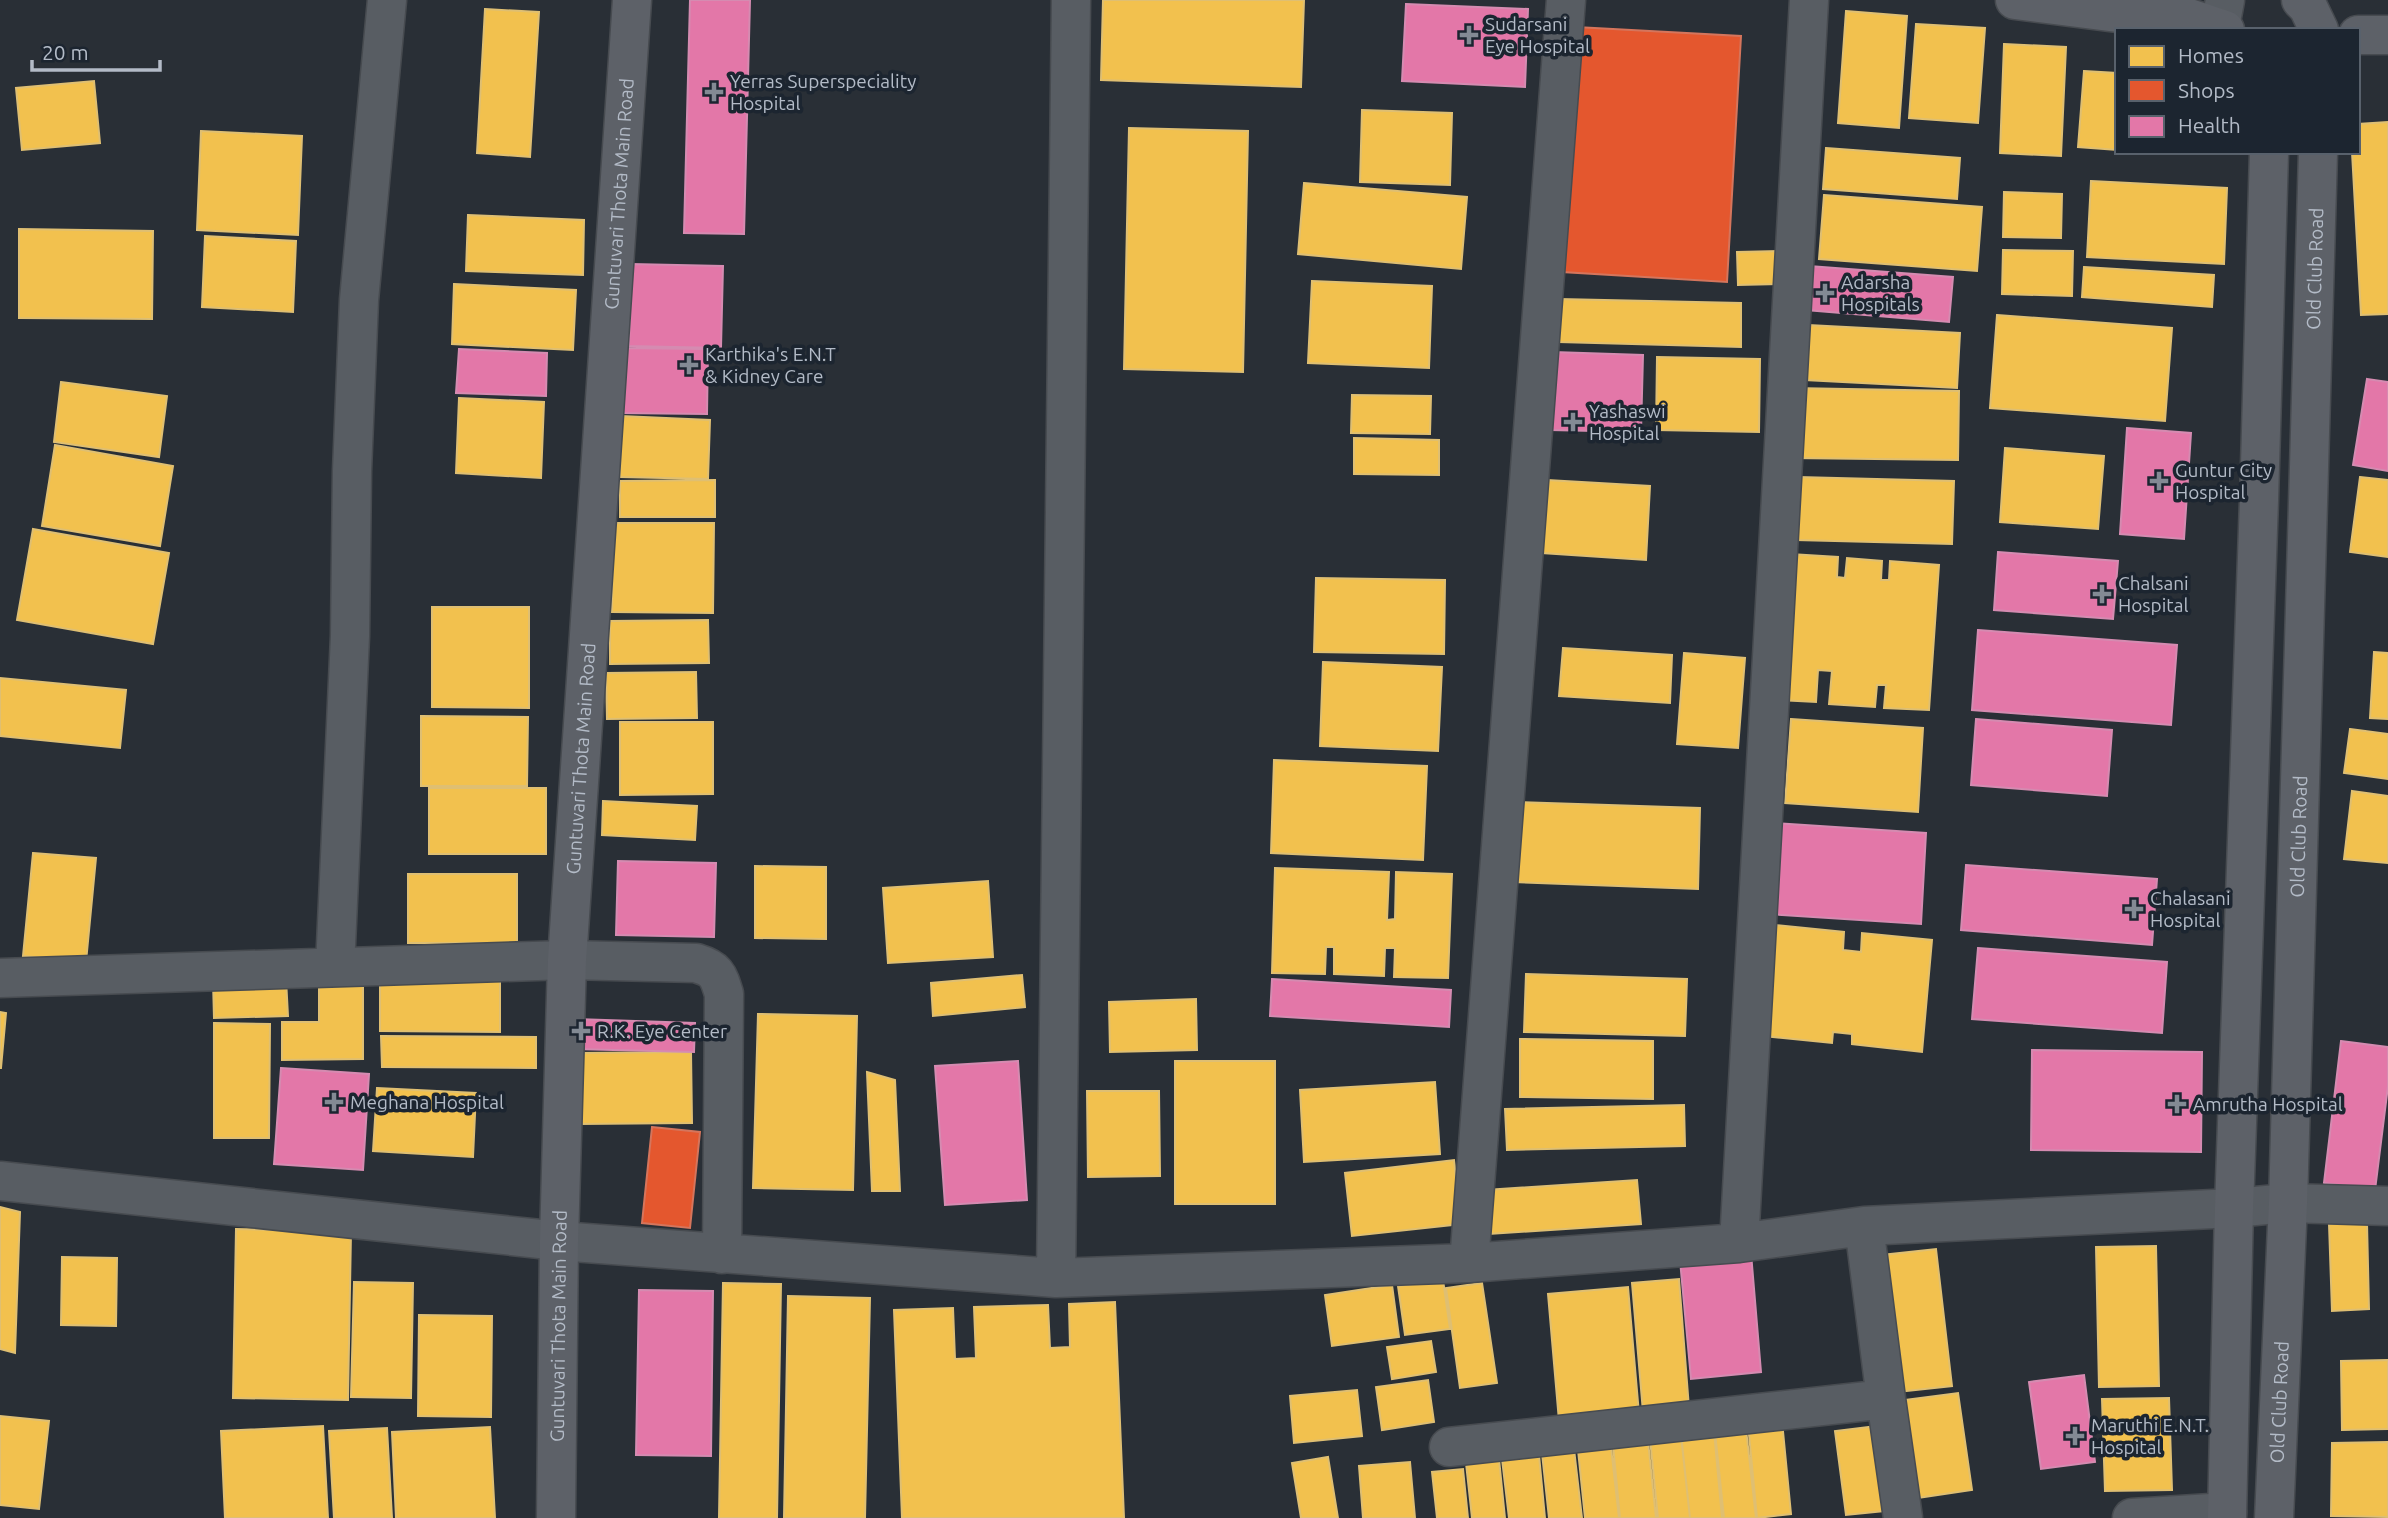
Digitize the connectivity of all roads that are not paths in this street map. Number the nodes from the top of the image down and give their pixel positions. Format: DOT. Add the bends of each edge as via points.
graph roads {
  1 [pos="387,0"];
  2 [pos="632,0"];
  3 [pos="1071,0"];
  4 [pos="1566,0"];
  5 [pos="1809,0"];
  6 [pos="2015,0"];
  7 [pos="2301,0"];
  8 [pos="2223,19"];
  9 [pos="2318,28"];
  10 [pos="2360,35"];
  11 [pos="2388,35"];
  12 [pos="2269,154"];
  13 [pos="2318,154"];
  14 [pos="568,960"];
  15 [pos="335,967"];
  16 [pos="0,978"];
  17 [pos="0,1181"];
  18 [pos="2288,1203"];
  19 [pos="2388,1206"];
  20 [pos="2234,1208"];
  21 [pos="1864,1226"];
  22 [pos="559,1241"];
  23 [pos="1739,1243"];
  24 [pos="722,1254"];
  25 [pos="1469,1263"];
  26 [pos="1056,1278"];
  27 [pos="1886,1399"];
  28 [pos="1449,1447"];
  29 [pos="2227,1515"];
  30 [pos="556,1518"];
  31 [pos="1903,1518"];
  32 [pos="2132,1518"];
  33 [pos="2274,1518"];
  1 -- 15 [label="street" via="359,300"];
  2 -- 14 [label="street, Guntuvari Thota Main Road"];
  3 -- 26 [label="street"];
  4 -- 25 [label="street"];
  5 -- 23 [label="street"];
  6 -- 8 [label="street" via="2133,15"];
  7 -- 9 [label="street"];
  10 -- 11 [label="street"];
  12 -- 20 [label="street"];
  13 -- 18 [label="street, Old Club Road"];
  14 -- 15 [label="street"];
  14 -- 22 [label="street, Guntuvari Thota Main Road"];
  14 -- 24 [label="street" via="696,963 719,976 724,994"];
  15 -- 16 [label="street"];
  17 -- 22 [label="street"];
  18 -- 19 [label="street"];
  18 -- 20 [label="street"];
  18 -- 33 [label="street, Old Club Road"];
  20 -- 21 [label="street"];
  20 -- 29 [label="street"];
  21 -- 23 [label="street"];
  21 -- 27 [label="street"];
  22 -- 24 [label="street"];
  22 -- 30 [label="street, Guntuvari Thota Main Road"];
  23 -- 25 [label="street"];
  24 -- 26 [label="street"];
  25 -- 26 [label="street"];
  27 -- 28 [label="street"];
  27 -- 31 [label="street"];
  29 -- 32 [label="street"];
}
